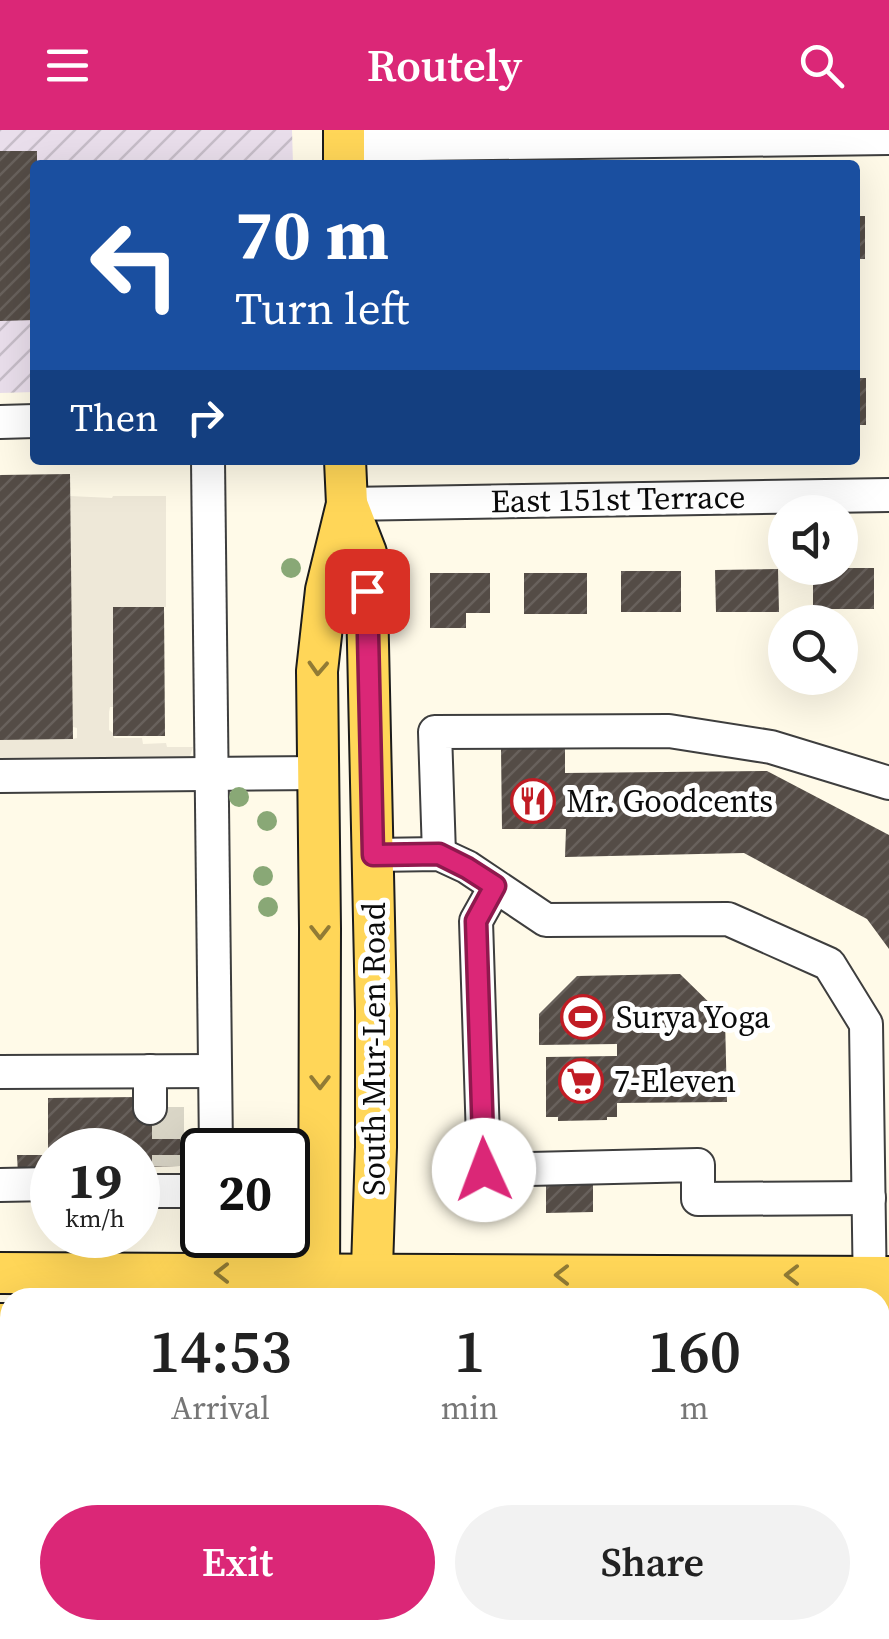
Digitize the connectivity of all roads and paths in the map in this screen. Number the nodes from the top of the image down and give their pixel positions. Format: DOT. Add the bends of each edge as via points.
graph roads {
  1 [pos="889,138"];
  2 [pos="344,147"];
  3 [pos="0,422"];
  4 [pos="30,422"];
  5 [pos="208,465"];
  6 [pos="346,465"];
  7 [pos="889,495"];
  8 [pos="346,504"];
  9 [pos="318,773"];
  10 [pos="210,774"];
  11 [pos="0,776"];
  12 [pos="889,783"];
  13 [pos="439,854"];
  14 [pos="373,855"];
  15 [pos="495,886"];
  16 [pos="375,968"];
  17 [pos="878,1058"];
  18 [pos="158,1071"];
  19 [pos="215,1071"];
  20 [pos="0,1072"];
  21 [pos="159,1107"];
  22 [pos="216,1128"];
  23 [pos="0,1188"];
  24 [pos="30,1188"];
  25 [pos="869,1198"];
  26 [pos="0,1273"];
  27 [pos="876,1283"];
  28 [pos="319,1286"];
  29 [pos="372,1286"];
  1 -- 2 [label="street"];
  3 -- 4 [label="street"];
  5 -- 10 [label="street"];
  6 -- 8 [label="main road, South Mur-Len Road"];
  7 -- 8 [label="street, East 151st Terrace"];
  8 -- 9 [label="main road, South Mur-Len Road, one-way" via="317,670"];
  8 -- 14 [label="main road, South Mur-Len Road" via="366,553"];
  9 -- 10 [label="street"];
  9 -- 16 [label="main road" via="345,791 347,894"];
  9 -- 28 [label="main road, South Mur-Len Road, one-way"];
  10 -- 11 [label="street"];
  10 -- 19 [label="street"];
  12 -- 13 [label="street" via="771,747 668,731 435,732"];
  13 -- 14 [label="street"];
  13 -- 15 [label="street"];
  14 -- 16 [label="main road, South Mur-Len Road"];
  15 -- 17 [label="street" via="546,920 728,918 829,964 866,1024"];
  15 -- 25 [label="street" via="476,921 484,1170 698,1165 698,1199"];
  16 -- 29 [label="main road, South Mur-Len Road"];
  17 -- 25 [label="street"];
  18 -- 19 [label="street"];
  18 -- 20 [label="street"];
  18 -- 21 [label="street"];
  19 -- 22 [label="street"];
  23 -- 24 [label="street"];
  25 -- 27 [label="street"];
  28 -- 26 [label="main road, one-way"];
  27 -- 29 [label="main road, one-way"];
  28 -- 29 [label="main road"];
}
